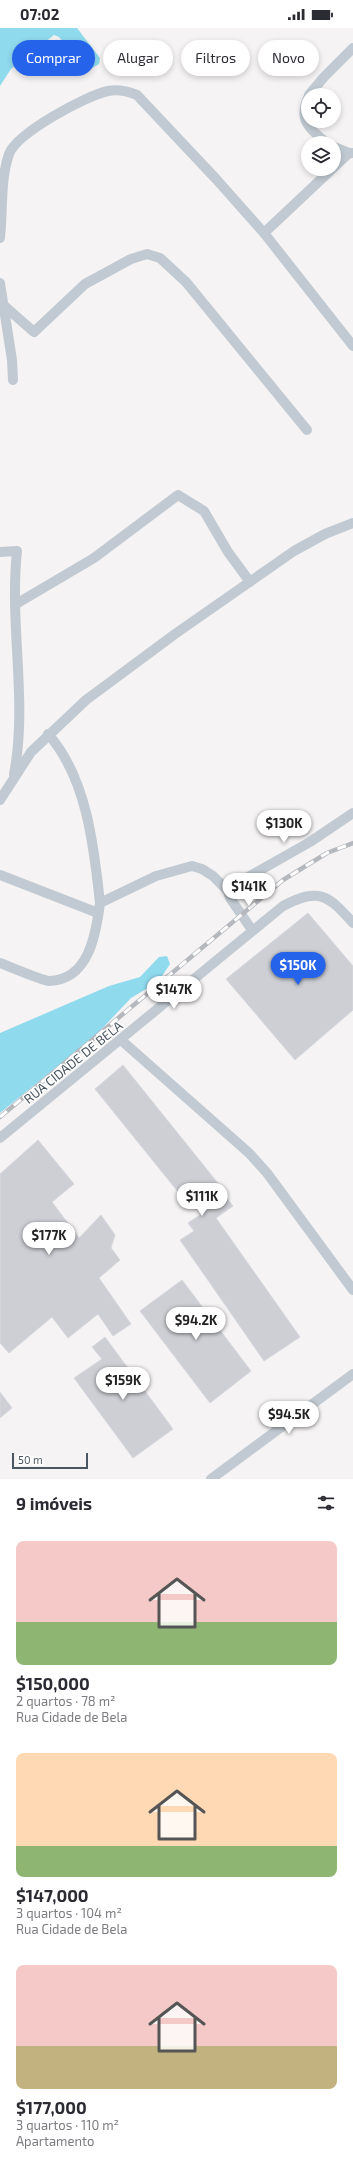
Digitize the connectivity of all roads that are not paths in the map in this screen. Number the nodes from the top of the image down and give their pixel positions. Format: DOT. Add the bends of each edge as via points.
graph roads {
  1 [pos="353,48"];
  2 [pos="315,88"];
  3 [pos="312,128"];
  4 [pos="318,136"];
  5 [pos="341,149"];
  6 [pos="351,153"];
  7 [pos="341,161"];
  8 [pos="325,176"];
  9 [pos="264,233"];
  10 [pos="0,238"];
  11 [pos="0,283"];
  12 [pos="1,302"];
  13 [pos="353,346"];
  14 [pos="12,380"];
  15 [pos="307,430"];
  16 [pos="353,522"];
  17 [pos="0,552"];
  18 [pos="250,582"];
  19 [pos="16,604"];
  20 [pos="48,734"];
  21 [pos="13,780"];
  22 [pos="0,800"];
  23 [pos="353,814"];
  24 [pos="0,875"];
  25 [pos="228,891"];
  26 [pos="99,908"];
  27 [pos="353,923"];
  28 [pos="252,930"];
  29 [pos="0,962"];
  30 [pos="121,1040"];
  31 [pos="0,1138"];
  32 [pos="353,1290"];
  33 [pos="353,1374"];
  34 [pos="211,1479"];
  1 -- 2 [label="street"];
  3 -- 4 [label="street"];
  5 -- 6 [label="street"];
  6 -- 7 [label="street"];
  8 -- 9 [label="street"];
  9 -- 10 [label="street" via="174,132 137,95 126,90 107,91 63,110 21,138 9,152 4,171"];
  9 -- 13 [label="street"];
  11 -- 12 [label="street"];
  12 -- 14 [label="street" via="12,360"];
  12 -- 15 [label="street" via="34,332 86,284 131,259 147,254 160,258 186,282"];
  16 -- 18 [label="street" via="309,542"];
  17 -- 19 [label="street" via="17,551"];
  18 -- 19 [label="street" via="228,552 204,511 178,495 94,558"];
  18 -- 20 [label="street" via="125,670"];
  19 -- 21 [label="street" via="18,757"];
  20 -- 21 [label="street" via="31,752"];
  20 -- 26 [label="street" via="58,745 71,769 89,825 95,857"];
  21 -- 22 [label="street"];
  23 -- 25 [label="street"];
  24 -- 26 [label="street"];
  25 -- 26 [label="street" via="208,873 192,866 156,876"];
  25 -- 28 [label="street"];
  26 -- 29 [label="street" via="89,950 76,972 48,981"];
  27 -- 28 [label="street, RUA CIDADE DE BELA" via="332,901 317,896 300,897 282,906"];
  28 -- 30 [label="street, RUA CIDADE DE BELA"];
  30 -- 31 [label="street, RUA CIDADE DE BELA"];
  30 -- 32 [label="street" via="249,1153 267,1173"];
  33 -- 34 [label="street"];
}
